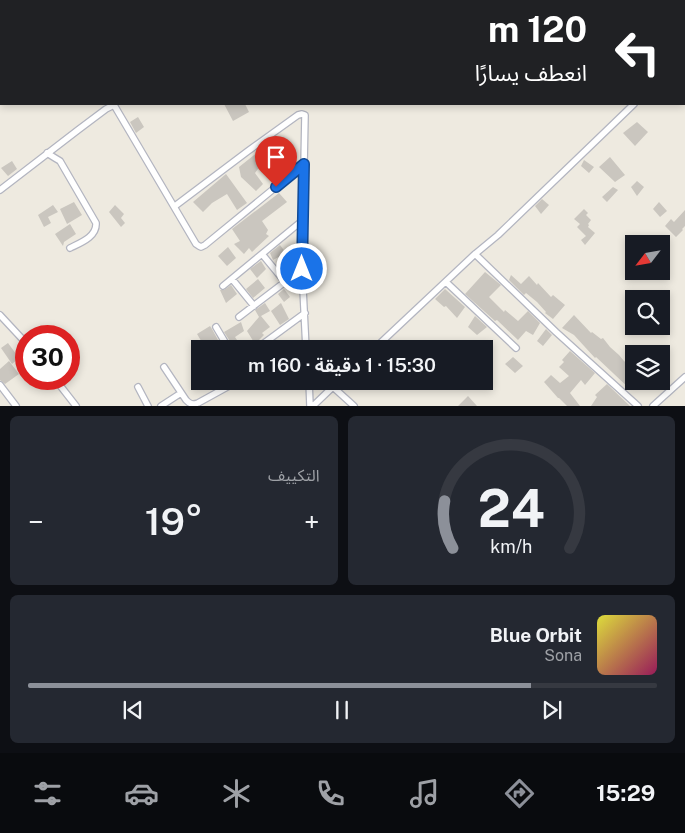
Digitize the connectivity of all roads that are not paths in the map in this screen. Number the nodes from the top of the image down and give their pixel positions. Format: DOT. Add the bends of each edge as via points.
graph roads {
  1 [pos="633,105"];
  2 [pos="46,153"];
  3 [pos="304,164"];
  4 [pos="0,190"];
  5 [pos="175,206"];
  6 [pos="302,220"];
  7 [pos="70,248"];
  8 [pos="262,254"];
  9 [pos="475,254"];
  10 [pos="302,269"];
  11 [pos="232,279"];
  12 [pos="284,282"];
  13 [pos="446,282"];
  14 [pos="223,286"];
  15 [pos="254,306"];
  16 [pos="305,313"];
  17 [pos="0,315"];
  18 [pos="239,317"];
  19 [pos="216,327"];
  20 [pos="15,331"];
  21 [pos="224,340"];
  22 [pos="268,340"];
  23 [pos="306,340"];
  24 [pos="383,340"];
  25 [pos="516,348"];
  26 [pos="164,367"];
  27 [pos="685,377"];
  28 [pos="0,385"];
  29 [pos="138,387"];
  30 [pos="64,390"];
  31 [pos="222,390"];
  32 [pos="310,390"];
  33 [pos="331,390"];
  34 [pos="337,390"];
  35 [pos="181,393"];
  36 [pos="164,405"];
  37 [pos="16,406"];
  38 [pos="76,406"];
  39 [pos="148,406"];
  40 [pos="312,406"];
  41 [pos="354,406"];
  42 [pos="638,406"];
  43 [pos="653,406"];
  1 -- 9 [label="street"];
  2 -- 4 [label="street"];
  2 -- 5 [label="street" via="114,105"];
  2 -- 7 [label="street" via="60,161 97,226 88,239"];
  3 -- 5 [label="street" via="202,247 196,244"];
  3 -- 5 [label="street" via="305,115 302,114"];
  3 -- 6 [label="street"];
  6 -- 8 [label="street"];
  6 -- 10 [label="street"];
  8 -- 11 [label="street"];
  8 -- 12 [label="street"];
  9 -- 13 [label="street"];
  9 -- 42 [label="street"];
  10 -- 12 [label="street"];
  10 -- 16 [label="street"];
  11 -- 14 [label="street"];
  11 -- 15 [label="street"];
  12 -- 15 [label="street"];
  13 -- 24 [label="street"];
  13 -- 25 [label="street"];
  15 -- 18 [label="street"];
  16 -- 22 [label="street"];
  16 -- 23 [label="street"];
  17 -- 20 [label="street"];
  19 -- 21 [label="street"];
  26 -- 35 [label="street"];
  27 -- 43 [label="street"];
  28 -- 37 [label="street"];
  29 -- 39 [label="street"];
  30 -- 38 [label="street"];
  31 -- 35 [label="street" via="194,405 189,404"];
  32 -- 40 [label="street"];
  33 -- 40 [label="street"];
  34 -- 41 [label="street"];
  35 -- 36 [label="street"];
}
